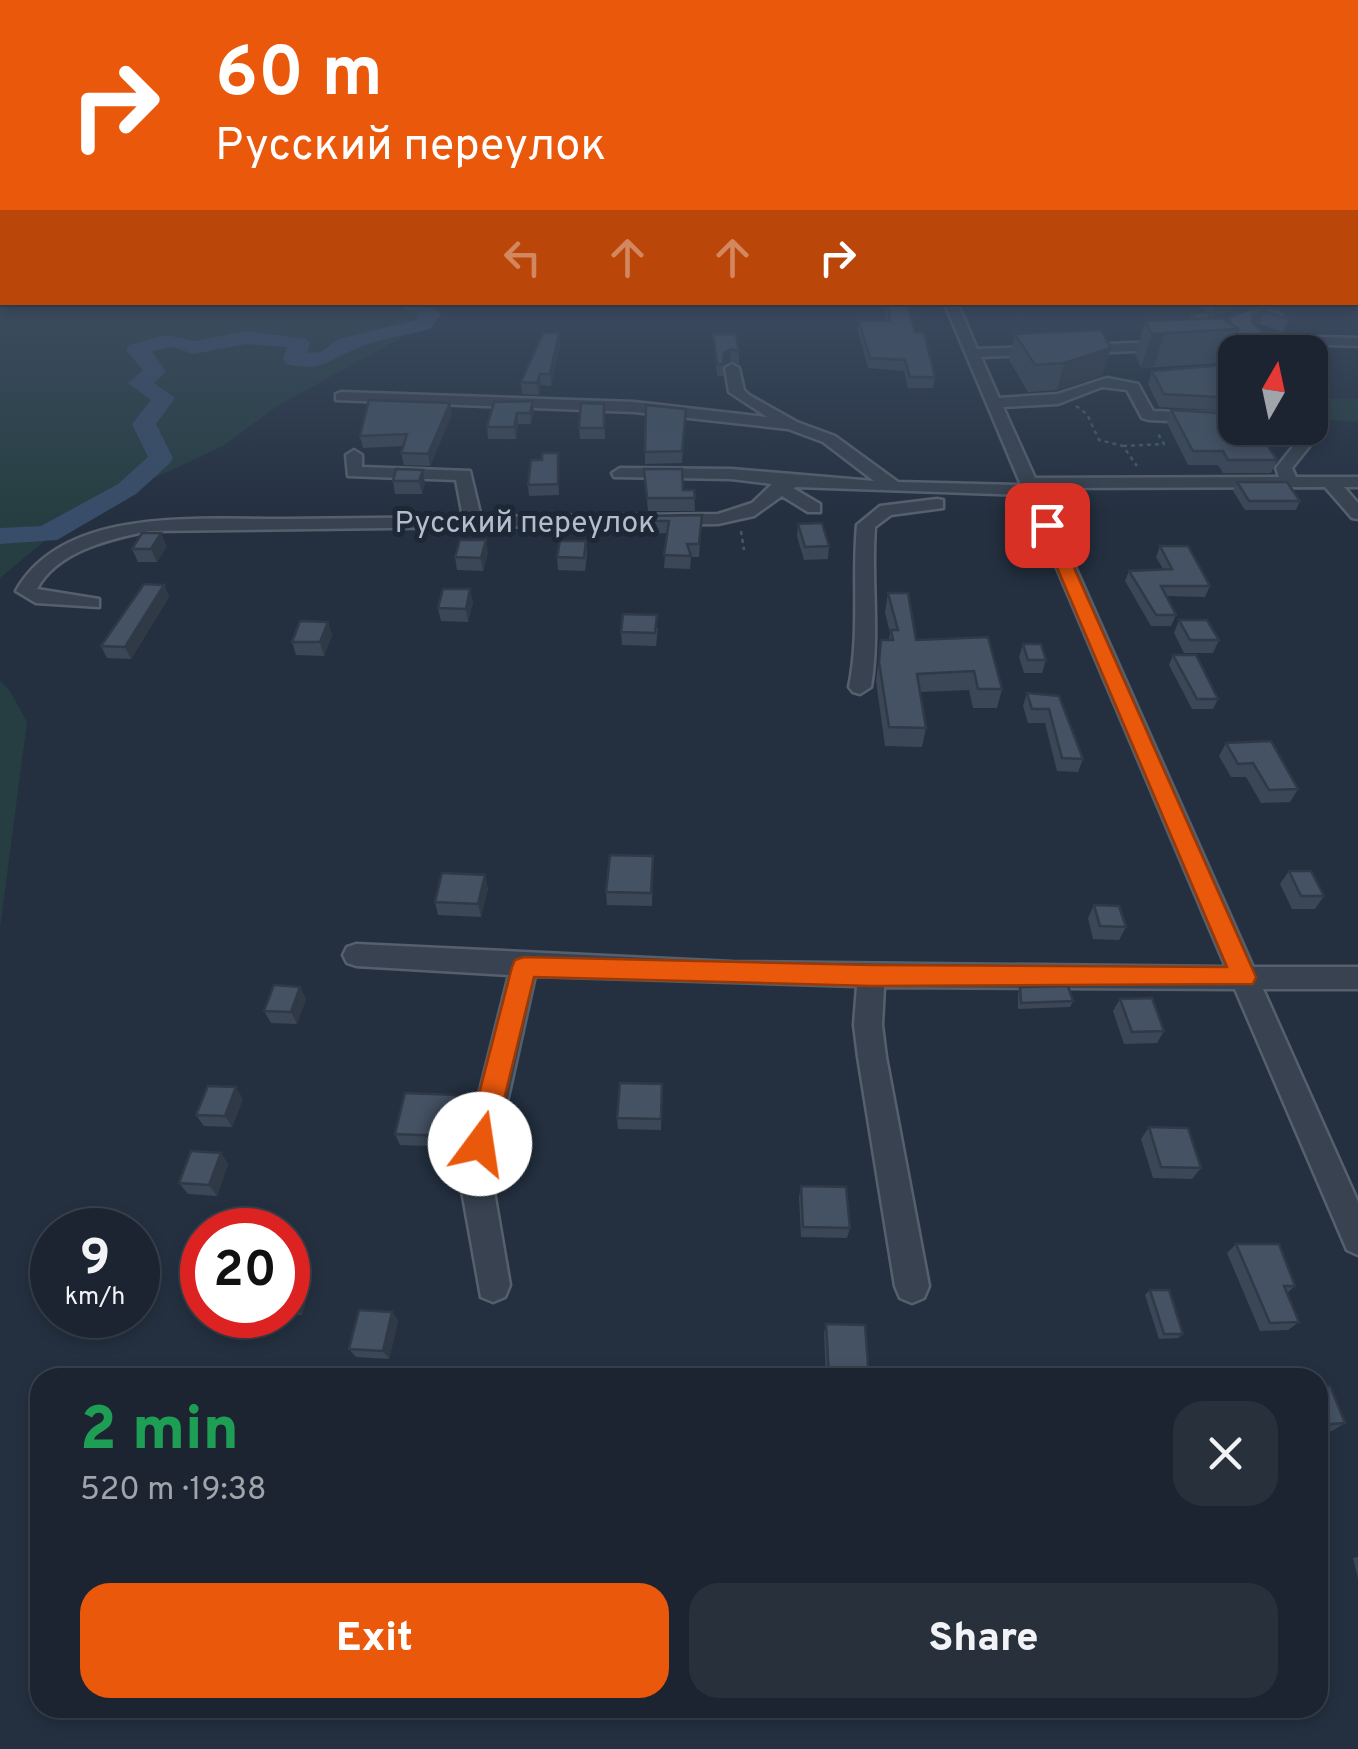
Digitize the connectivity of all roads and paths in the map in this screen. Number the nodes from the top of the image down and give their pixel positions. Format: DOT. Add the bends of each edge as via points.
graph roads {
  1 [pos="972,353"];
  2 [pos="978,353"];
  3 [pos="732,368"];
  4 [pos="1140,378"];
  5 [pos="1118,383"];
  6 [pos="614,394"];
  7 [pos="340,398"];
  8 [pos="1058,399"];
  9 [pos="994,403"];
  10 [pos="695,407"];
  11 [pos="1148,415"];
  12 [pos="1218,417"];
  13 [pos="791,425"];
  14 [pos="1164,444"];
  15 [pos="1179,444"];
  16 [pos="1302,445"];
  17 [pos="1123,446"];
  18 [pos="354,455"];
  19 [pos="620,473"];
  20 [pos="1143,474"];
  21 [pos="1290,482"];
  22 [pos="1330,482"];
  23 [pos="1358,482"];
  24 [pos="788,485"];
  25 [pos="1030,487"];
  26 [pos="895,488"];
  27 [pos="979,492"];
  28 [pos="814,508"];
  29 [pos="1358,514"];
  30 [pos="738,516"];
  31 [pos="473,521"];
  32 [pos="744,550"];
  33 [pos="92,603"];
  34 [pos="860,687"];
  35 [pos="356,956"];
  36 [pos="524,967"];
  37 [pos="872,976"];
  38 [pos="1244,977"];
  39 [pos="1358,978"];
  40 [pos="1358,1240"];
  41 [pos="493,1285"];
  42 [pos="912,1286"];
  1 -- 2 [label="street"];
  1 -- 9 [label="street"];
  3 -- 13 [label="street" via="740,394"];
  4 -- 5 [label="street"];
  5 -- 8 [label="street" via="1095,382"];
  5 -- 11 [label="street" via="1137,390"];
  6 -- 10 [label="street" via="672,396"];
  7 -- 13 [label="street" via="651,408"];
  8 -- 9 [label="street"];
  8 -- 17 [label="path" via="1086,414 1099,440"];
  9 -- 25 [label="street"];
  11 -- 12 [label="street"];
  11 -- 14 [label="path"];
  13 -- 26 [label="street" via="830,440"];
  14 -- 15 [label="path"];
  14 -- 17 [label="path"];
  16 -- 21 [label="street" via="1284,468"];
  17 -- 20 [label="path"];
  18 -- 31 [label="street" via="354,472 464,475"];
  19 -- 24 [label="street" via="731,474"];
  21 -- 22 [label="street"];
  21 -- 25 [label="street"];
  22 -- 23 [label="street"];
  22 -- 29 [label="street"];
  24 -- 26 [label="street"];
  24 -- 28 [label="street"];
  24 -- 30 [label="street"];
  25 -- 27 [label="street"];
  25 -- 38 [label="street"];
  26 -- 27 [label="street"];
  27 -- 34 [label="street" via="956,502 886,510 866,525 867,650"];
  30 -- 31 [label="street, Русский переулок" via="647,523"];
  30 -- 32 [label="path"];
  31 -- 33 [label="street, Русский переулок" via="149,526 62,554 26,590"];
  35 -- 36 [label="street"];
  36 -- 37 [label="street"];
  36 -- 41 [label="street" via="475,1174"];
  37 -- 38 [label="street"];
  37 -- 42 [label="street" via="868,1025"];
  38 -- 39 [label="street"];
  38 -- 40 [label="street"];
}
